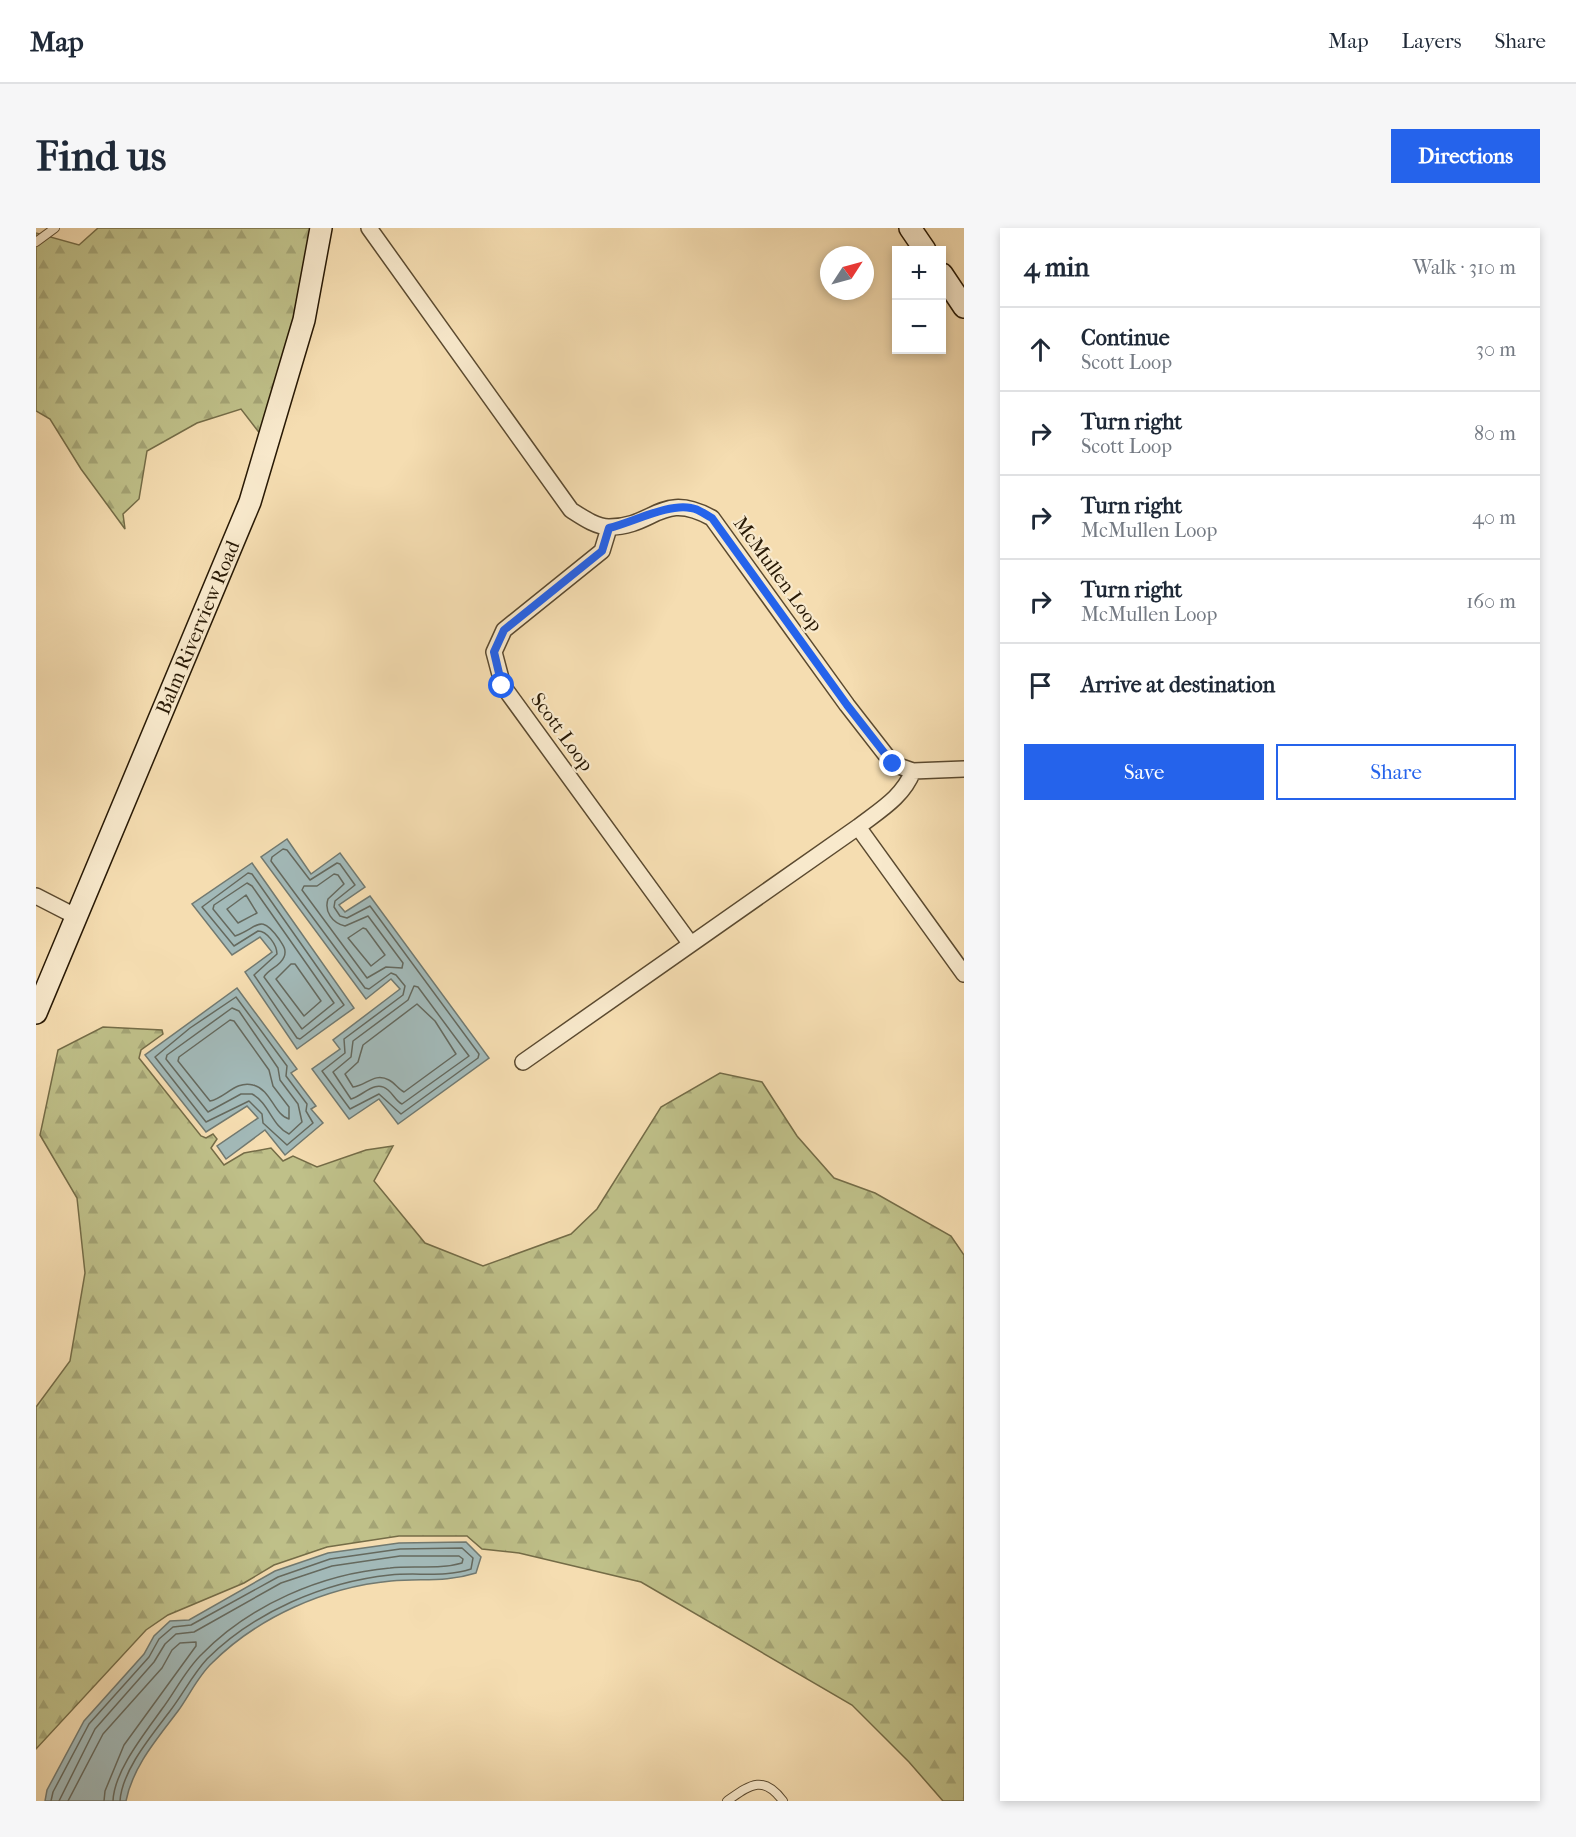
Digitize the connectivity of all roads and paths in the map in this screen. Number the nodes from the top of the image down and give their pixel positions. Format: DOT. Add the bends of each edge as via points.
graph roads {
  1 [pos="56,228"];
  2 [pos="321,228"];
  3 [pos="369,228"];
  4 [pos="910,228"];
  5 [pos="36,242"];
  6 [pos="923,246"];
  7 [pos="946,280"];
  8 [pos="964,307"];
  9 [pos="609,528"];
  10 [pos="964,769"];
  11 [pos="913,771"];
  12 [pos="858,827"];
  13 [pos="36,896"];
  14 [pos="76,917"];
  15 [pos="690,943"];
  16 [pos="964,974"];
  17 [pos="36,1013"];
  18 [pos="523,1062"];
  19 [pos="727,1801"];
  20 [pos="783,1801"];
  1 -- 5 [label="lane"];
  2 -- 14 [label="main road, Balm Riverview Road" via="304,320 250,502"];
  3 -- 9 [label="street" via="571,510 589,522"];
  4 -- 6 [label="main road"];
  7 -- 8 [label="main road"];
  9 -- 11 [label="street, McMullen Loop" via="674,506 693,508 712,518 853,714 893,764"];
  9 -- 15 [label="street, Scott Loop" via="602,551 504,630 494,652 502,686"];
  10 -- 11 [label="street"];
  11 -- 12 [label="street" via="900,794"];
  12 -- 15 [label="street"];
  12 -- 16 [label="street"];
  13 -- 14 [label="street"];
  14 -- 17 [label="main road, Balm Riverview Road"];
  15 -- 18 [label="street"];
  19 -- 20 [label="lane" via="749,1785 762,1784 774,1789"];
}
